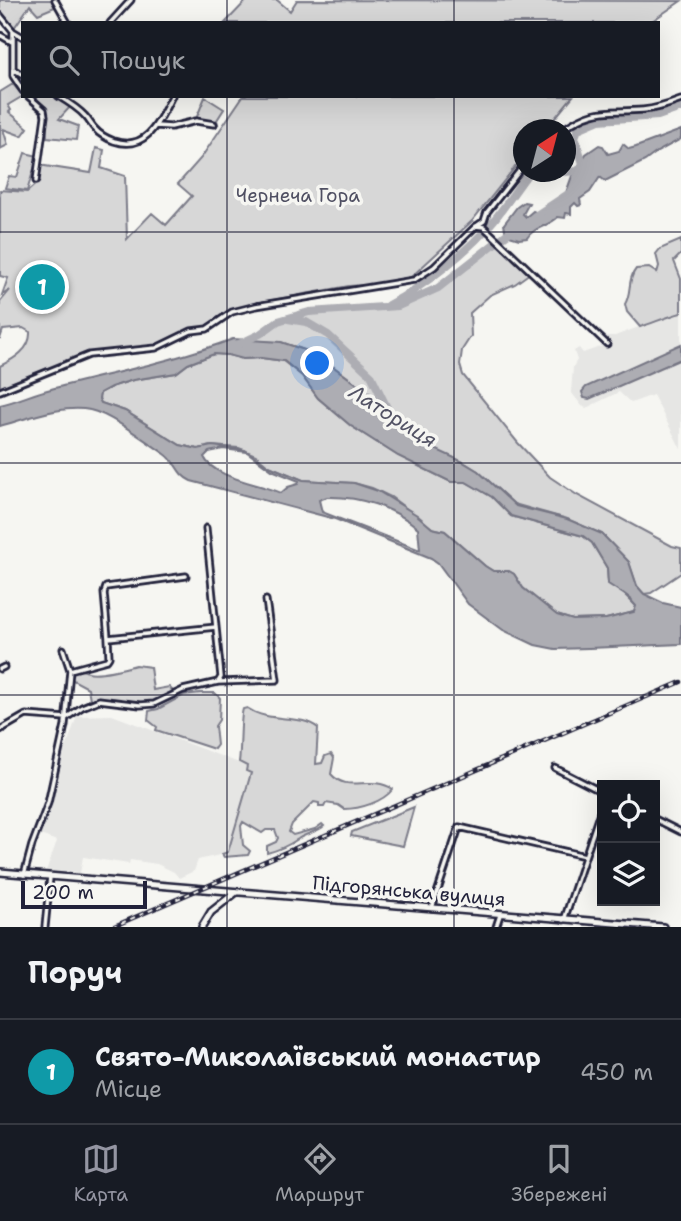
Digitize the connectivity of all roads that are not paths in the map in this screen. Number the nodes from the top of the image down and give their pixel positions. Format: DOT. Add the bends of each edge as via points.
graph roads {
  1 [pos="55,0"];
  2 [pos="131,0"];
  3 [pos="0,15"];
  4 [pos="67,21"];
  5 [pos="112,21"];
  6 [pos="13,31"];
  7 [pos="0,35"];
  8 [pos="21,36"];
  9 [pos="12,42"];
  10 [pos="13,69"];
  11 [pos="21,74"];
  12 [pos="21,89"];
  13 [pos="30,98"];
  14 [pos="61,98"];
  15 [pos="171,98"];
  16 [pos="681,100"];
  17 [pos="576,121"];
  18 [pos="214,124"];
  19 [pos="156,126"];
  20 [pos="513,178"];
  21 [pos="36,181"];
  22 [pos="477,226"];
  23 [pos="607,344"];
  24 [pos="0,391"];
  25 [pos="206,528"];
  26 [pos="186,576"];
  27 [pos="266,600"];
  28 [pos="216,627"];
  29 [pos="107,638"];
  30 [pos="63,649"];
  31 [pos="70,670"];
  32 [pos="218,682"];
  33 [pos="65,718"];
  34 [pos="0,730"];
  35 [pos="555,768"];
  36 [pos="597,789"];
  37 [pos="597,821"];
  38 [pos="660,821"];
  39 [pos="681,832"];
  40 [pos="585,856"];
  41 [pos="0,873"];
  42 [pos="24,875"];
  43 [pos="50,876"];
  44 [pos="235,892"];
  45 [pos="432,908"];
  46 [pos="500,915"];
  47 [pos="564,920"];
  48 [pos="46,927"];
  49 [pos="202,927"];
  50 [pos="496,927"];
  51 [pos="663,927"];
  1 -- 4 [label="street"];
  2 -- 5 [label="street"];
  3 -- 6 [label="street"];
  6 -- 8 [label="street"];
  6 -- 9 [label="street"];
  7 -- 9 [label="street"];
  9 -- 10 [label="street"];
  10 -- 11 [label="street"];
  10 -- 12 [label="street"];
  13 -- 21 [label="street" via="45,116"];
  14 -- 19 [label="street" via="84,114 105,138 120,143 146,138"];
  15 -- 19 [label="street"];
  16 -- 17 [label="street" via="657,108 606,110"];
  18 -- 19 [label="street" via="196,121"];
  20 -- 22 [label="street"];
  22 -- 23 [label="street" via="484,227"];
  22 -- 24 [label="street" via="414,280 232,312 207,329 191,331 156,348 89,355"];
  25 -- 28 [label="street"];
  26 -- 29 [label="street" via="106,587"];
  27 -- 32 [label="street" via="277,680"];
  28 -- 29 [label="street"];
  28 -- 32 [label="street"];
  29 -- 31 [label="street" via="107,660"];
  30 -- 31 [label="street"];
  31 -- 33 [label="street"];
  32 -- 33 [label="street" via="183,690 154,704 90,703"];
  33 -- 34 [label="street" via="30,714"];
  33 -- 42 [label="street" via="48,803"];
  35 -- 36 [label="street"];
  37 -- 40 [label="street"];
  38 -- 39 [label="street"];
  40 -- 45 [label="street" via="459,827"];
  40 -- 47 [label="street"];
  41 -- 42 [label="main road, Підгорянська вулиця"];
  42 -- 43 [label="main road, Підгорянська вулиця"];
  43 -- 44 [label="main road, Підгорянська вулиця"];
  43 -- 48 [label="street"];
  44 -- 45 [label="main road, Підгорянська вулиця"];
  44 -- 49 [label="main road" via="211,912"];
  45 -- 46 [label="main road, Підгорянська вулиця"];
  46 -- 47 [label="main road, Підгорянська вулиця"];
  46 -- 50 [label="street"];
  47 -- 51 [label="main road, Підгорянська вулиця"];
}
